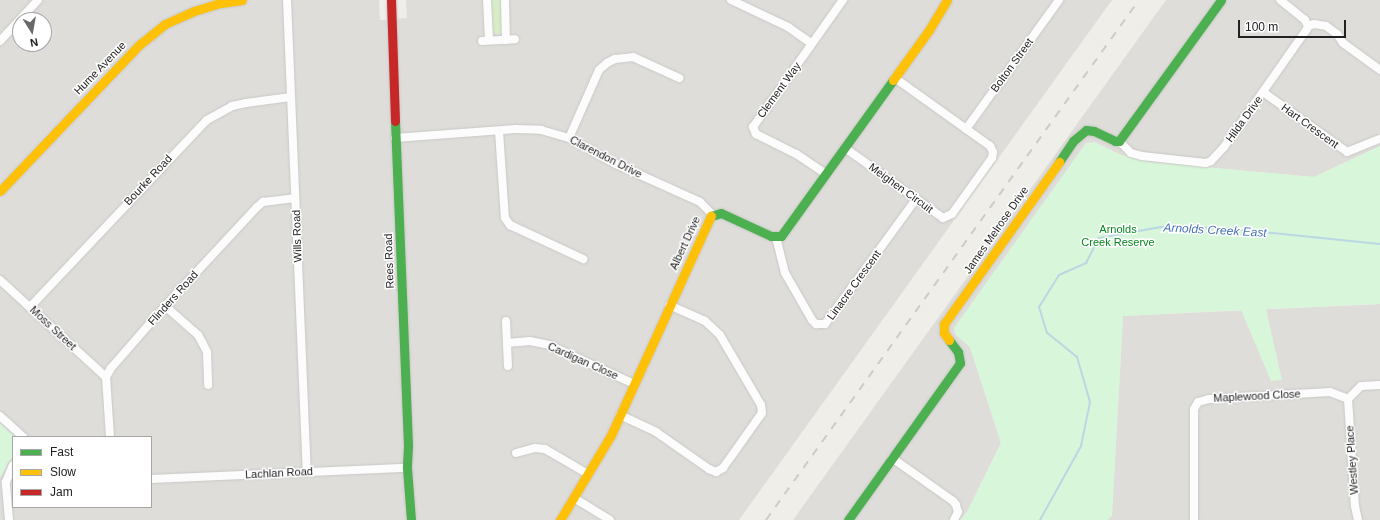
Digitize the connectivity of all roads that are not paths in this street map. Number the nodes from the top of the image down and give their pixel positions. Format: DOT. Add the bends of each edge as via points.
graph roads {
  1 [pos="38,0"];
  2 [pos="242,0"];
  3 [pos="287,0"];
  4 [pos="391,0"];
  5 [pos="487,0"];
  6 [pos="505,0"];
  7 [pos="731,0"];
  8 [pos="843,0"];
  9 [pos="947,0"];
  10 [pos="1059,0"];
  11 [pos="1221,0"];
  12 [pos="1280,0"];
  13 [pos="1308,26"];
  14 [pos="506,40"];
  15 [pos="515,40"];
  16 [pos="0,41"];
  17 [pos="812,44"];
  18 [pos="1380,70"];
  19 [pos="679,78"];
  20 [pos="895,78"];
  21 [pos="1263,92"];
  22 [pos="291,97"];
  23 [pos="966,129"];
  24 [pos="499,131"];
  25 [pos="395,138"];
  26 [pos="569,138"];
  27 [pos="1380,139"];
  28 [pos="1119,141"];
  29 [pos="845,148"];
  30 [pos="826,174"];
  31 [pos="0,191"];
  32 [pos="295,198"];
  33 [pos="916,199"];
  34 [pos="712,214"];
  35 [pos="776,237"];
  36 [pos="583,259"];
  37 [pos="0,280"];
  38 [pos="670,305"];
  39 [pos="165,306"];
  40 [pos="30,307"];
  41 [pos="506,321"];
  42 [pos="507,343"];
  43 [pos="508,366"];
  44 [pos="106,377"];
  45 [pos="634,384"];
  46 [pos="208,385"];
  47 [pos="1380,385"];
  48 [pos="1348,399"];
  49 [pos="620,415"];
  50 [pos="0,416"];
  51 [pos="22,436"];
  52 [pos="110,436"];
  53 [pos="516,453"];
  54 [pos="892,458"];
  55 [pos="12,467"];
  56 [pos="407,468"];
  57 [pos="307,472"];
  58 [pos="588,474"];
  59 [pos="152,479"];
  60 [pos="3,482"];
  61 [pos="574,498"];
  62 [pos="9,520"];
  63 [pos="411,520"];
  64 [pos="560,520"];
  65 [pos="610,520"];
  66 [pos="848,520"];
  67 [pos="954,520"];
  68 [pos="1194,520"];
  69 [pos="1358,520"];
  1 -- 16 [label="street"];
  2 -- 31 [label="street, Hume Avenue" via="194,11 165,24 139,45"];
  3 -- 22 [label="street, Wills Road"];
  4 -- 25 [label="street, Rees Road"];
  5 -- 14 [label="street" via="485,40"];
  6 -- 14 [label="street"];
  7 -- 17 [label="street" via="788,27"];
  8 -- 17 [label="street, Clement Way"];
  9 -- 20 [label="street"];
  10 -- 23 [label="street, Bolton Street"];
  11 -- 28 [label="street"];
  12 -- 13 [label="street" via="1304,19"];
  13 -- 18 [label="street" via="1326,26 1337,34 1343,43"];
  13 -- 21 [label="street, Hilda Drive"];
  14 -- 15 [label="street"];
  17 -- 30 [label="street, Clement Way" via="754,123 753,130"];
  19 -- 26 [label="street" via="633,58 615,59 607,63 599,70"];
  20 -- 23 [label="street, Meighen Circuit"];
  20 -- 29 [label="street"];
  21 -- 27 [label="street, Hart Crescent" via="1348,152"];
  21 -- 28 [label="street, Hilda Drive" via="1224,147 1206,163 1142,156 1131,152"];
  22 -- 32 [label="street, Wills Road"];
  22 -- 40 [label="street, Bourke Road" via="246,102 226,109 207,120"];
  23 -- 33 [label="street, Meighen Circuit" via="990,146 993,155 952,214 947,218 940,216"];
  24 -- 25 [label="street, Clarendon Drive"];
  24 -- 26 [label="street, Clarendon Drive" via="528,128"];
  24 -- 36 [label="street" via="505,218 510,225"];
  25 -- 56 [label="street, Rees Road" via="408,439"];
  26 -- 34 [label="street, Clarendon Drive" via="616,164 700,202"];
  28 -- 54 [label="street, James Melrose Drive" via="1086,130 1073,141 944,324 944,333 958,352 960,363"];
  29 -- 30 [label="street"];
  29 -- 33 [label="street, Meighen Circuit"];
  30 -- 35 [label="street" via="784,234"];
  32 -- 39 [label="street, Flinders Road" via="263,202"];
  32 -- 57 [label="street, Wills Road"];
  33 -- 35 [label="street, Linacre Crescent" via="825,324 816,324 812,320 785,273"];
  34 -- 35 [label="street, Albert Drive" via="721,213"];
  34 -- 38 [label="street, Albert Drive"];
  37 -- 40 [label="street, Moss Street"];
  38 -- 45 [label="street, Albert Drive"];
  38 -- 49 [label="street" via="705,321 720,335 761,405 762,412 723,468 716,472 656,432"];
  39 -- 44 [label="street, Flinders Road"];
  39 -- 46 [label="street" via="198,335 203,344 207,352"];
  40 -- 44 [label="street, Moss Street"];
  41 -- 42 [label="street"];
  42 -- 43 [label="street"];
  42 -- 45 [label="street, Cardigan Close" via="530,342 549,345"];
  44 -- 52 [label="street"];
  45 -- 49 [label="street, Albert Drive"];
  47 -- 48 [label="street" via="1361,386"];
  48 -- 68 [label="street, Maplewood Close" via="1330,392 1208,398 1198,402 1194,409"];
  48 -- 69 [label="street, Westley Place"];
  49 -- 58 [label="street, Albert Drive"];
  50 -- 51 [label="street"];
  53 -- 58 [label="street" via="535,448 546,450"];
  54 -- 66 [label="street, James Melrose Drive"];
  54 -- 67 [label="street" via="953,501 958,512"];
  55 -- 60 [label="street"];
  56 -- 57 [label="street, Lachlan Road"];
  56 -- 63 [label="street, Rees Road"];
  57 -- 59 [label="street, Lachlan Road"];
  58 -- 61 [label="street, Albert Drive"];
  60 -- 62 [label="street"];
  61 -- 64 [label="street, Albert Drive"];
  61 -- 65 [label="street"];
}
